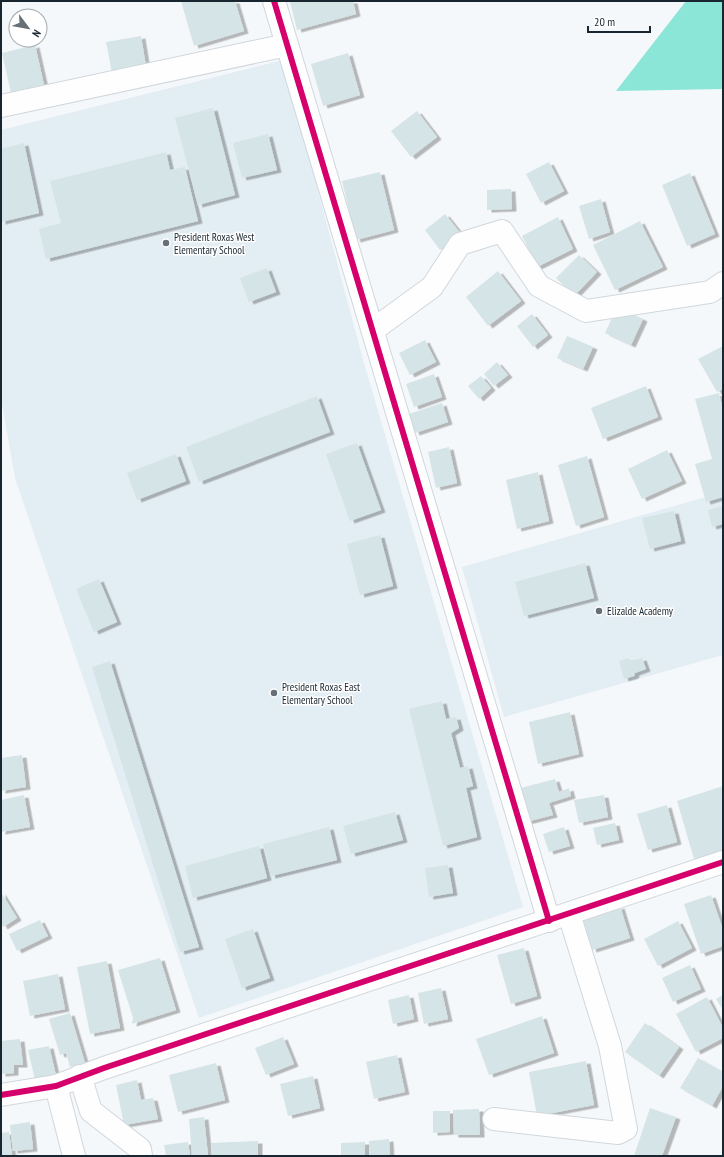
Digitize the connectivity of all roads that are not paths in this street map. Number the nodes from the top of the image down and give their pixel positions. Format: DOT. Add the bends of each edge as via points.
graph roads {
  1 [pos="274,1"];
  2 [pos="287,45"];
  3 [pos="1,106"];
  4 [pos="723,283"];
  5 [pos="374,330"];
  6 [pos="723,862"];
  7 [pos="559,918"];
  8 [pos="80,1076"];
  9 [pos="56,1086"];
  10 [pos="1,1095"];
  11 [pos="494,1119"];
  12 [pos="74,1156"];
  13 [pos="141,1156"];
  1 -- 2 [label="street"];
  2 -- 3 [label="street"];
  2 -- 5 [label="street"];
  4 -- 5 [label="street" via="710,292 586,310 539,286 502,231 460,244 432,287"];
  5 -- 7 [label="street"];
  6 -- 7 [label="street"];
  7 -- 8 [label="street"];
  7 -- 11 [label="street" via="610,1046 626,1129 618,1133"];
  8 -- 9 [label="street"];
  8 -- 13 [label="street" via="91,1111 140,1149"];
  9 -- 10 [label="street"];
  9 -- 12 [label="street"];
}
